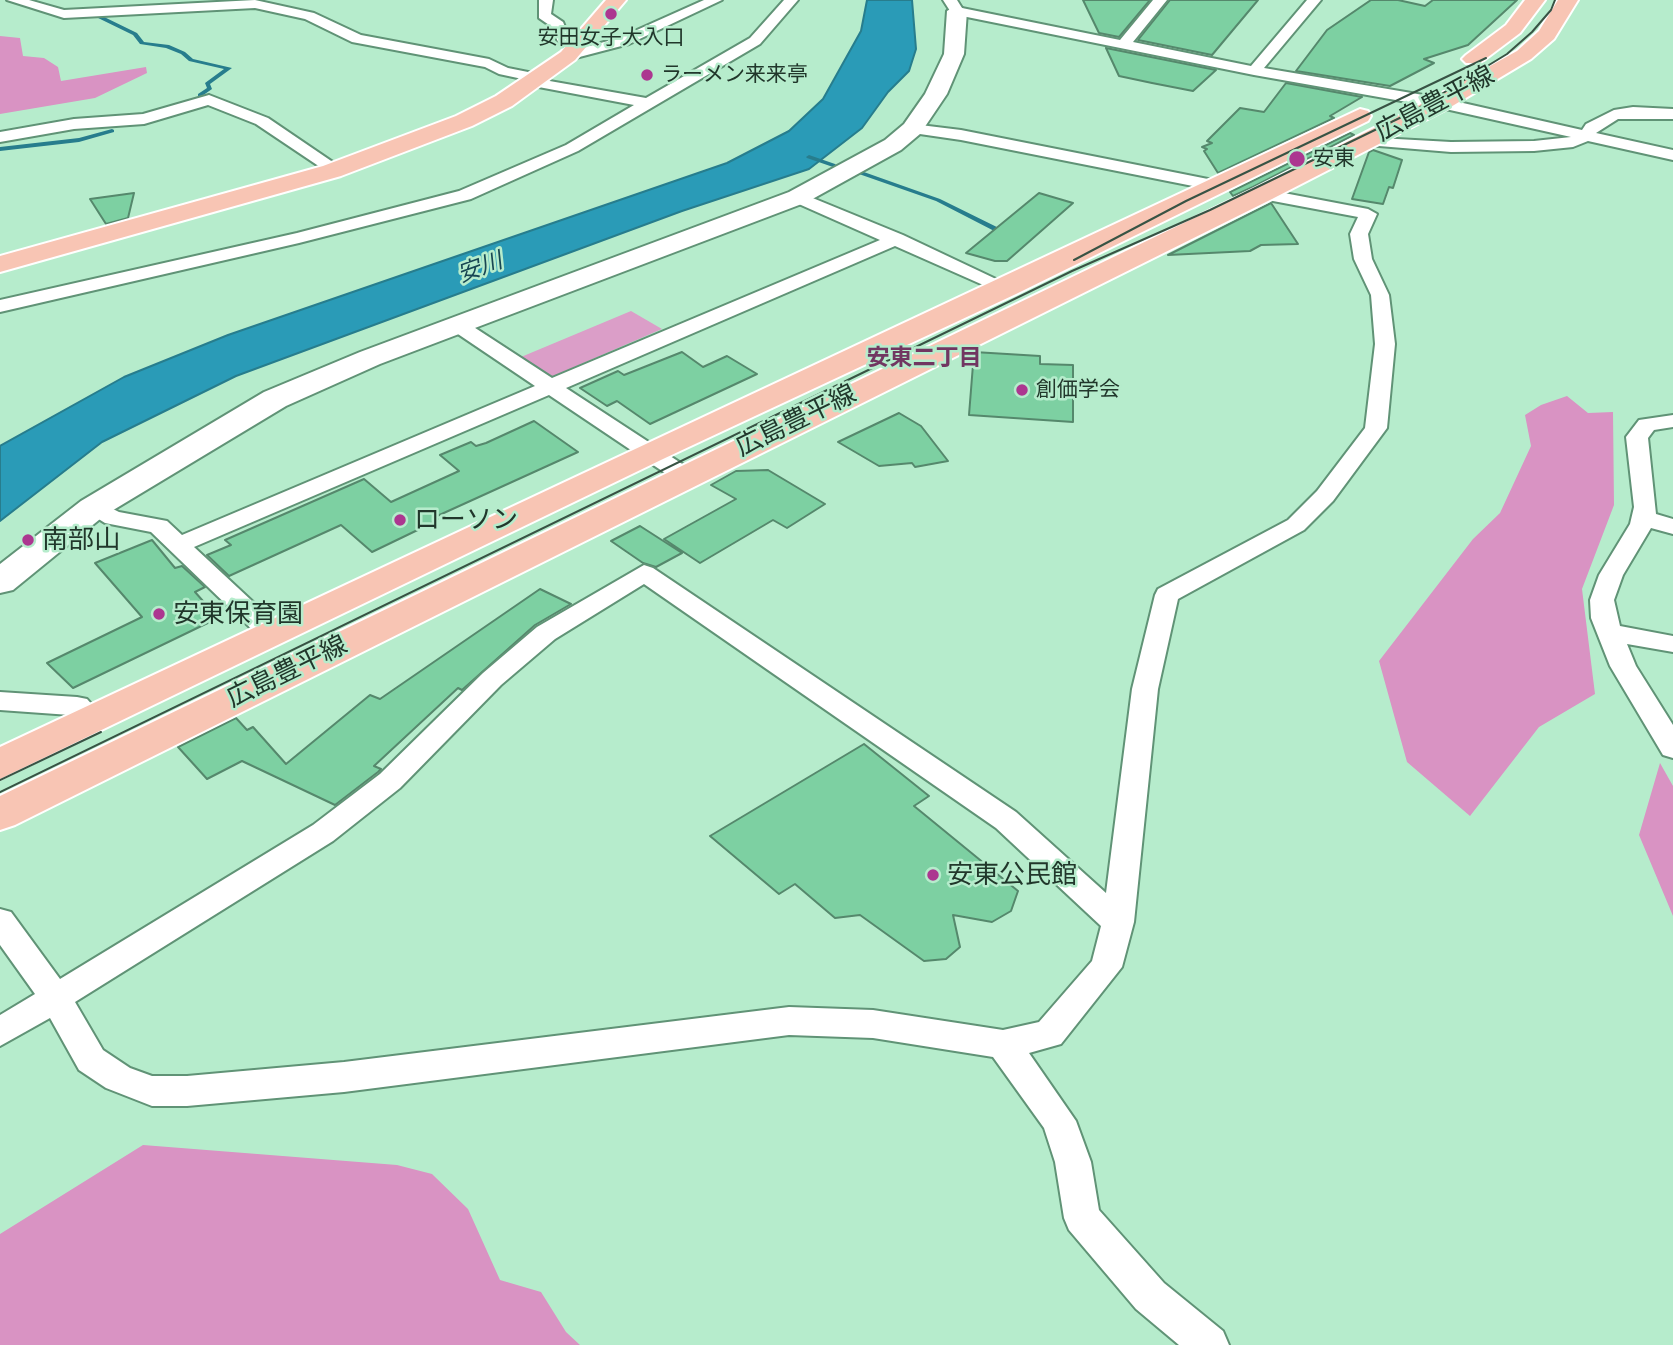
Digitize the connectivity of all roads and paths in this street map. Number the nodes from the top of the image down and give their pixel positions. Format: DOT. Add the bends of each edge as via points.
graph roads {
  1 [pos="14,0"];
  2 [pos="315,0"];
  3 [pos="546,0"];
  4 [pos="616,0"];
  5 [pos="715,0"];
  6 [pos="791,0"];
  7 [pos="1160,0"];
  8 [pos="1314,0"];
  9 [pos="1535,0"];
  10 [pos="1568,0"];
  11 [pos="257,2"];
  12 [pos="953,5"];
  13 [pos="286,10"];
  14 [pos="1124,44"];
  15 [pos="572,51"];
  16 [pos="1461,67"];
  17 [pos="1254,71"];
  18 [pos="536,80"];
  19 [pos="1439,91"];
  20 [pos="1401,97"];
  21 [pos="648,103"];
  22 [pos="1673,114"];
  23 [pos="912,129"];
  24 [pos="1586,136"];
  25 [pos="0,137"];
  26 [pos="1367,140"];
  27 [pos="1673,155"];
  28 [pos="335,169"];
  29 [pos="1213,185"];
  30 [pos="1263,194"];
  31 [pos="798,197"];
  32 [pos="897,239"];
  33 [pos="0,264"];
  34 [pos="1006,288"];
  35 [pos="0,306"];
  36 [pos="459,326"];
  37 [pos="550,386"];
  38 [pos="1673,421"];
  39 [pos="652,452"];
  40 [pos="685,476"];
  41 [pos="93,508"];
  42 [pos="1644,518"];
  43 [pos="1673,527"];
  44 [pos="178,545"];
  45 [pos="0,582"];
  46 [pos="1610,633"];
  47 [pos="272,634"];
  48 [pos="1673,644"];
  49 [pos="0,701"];
  50 [pos="92,720"];
  51 [pos="1673,748"];
  52 [pos="0,764"];
  53 [pos="0,814"];
  54 [pos="0,921"];
  55 [pos="1118,922"];
  56 [pos="55,997"];
  57 [pos="0,1032"];
  58 [pos="1003,1044"];
  59 [pos="1209,1345"];
  1 -- 11 [label="street" via="64,14"];
  2 -- 13 [label="street"];
  3 -- 15 [label="street" via="544,15 558,25"];
  4 -- 15 [label="main road"];
  5 -- 15 [label="street" via="624,41"];
  6 -- 21 [label="street" via="755,41"];
  7 -- 14 [label="street"];
  8 -- 17 [label="street"];
  9 -- 16 [label="main road, 広島豊平線" via="1513,29"];
  10 -- 19 [label="main road, 広島豊平線" via="1547,35 1524,55"];
  11 -- 13 [label="street"];
  12 -- 14 [label="street"];
  12 -- 23 [label="street" via="954,54 936,94"];
  13 -- 18 [label="street" via="357,39 489,63"];
  14 -- 17 [label="street"];
  15 -- 18 [label="main road"];
  17 -- 20 [label="street"];
  18 -- 21 [label="street"];
  18 -- 28 [label="main road" via="464,121"];
  19 -- 20 [label="main road, 広島豊平線"];
  19 -- 24 [label="street"];
  19 -- 26 [label="main road, 広島豊平線"];
  20 -- 29 [label="main road, 広島豊平線"];
  21 -- 35 [label="street" via="572,148 465,195"];
  22 -- 24 [label="street" via="1614,115 1592,127"];
  23 -- 29 [label="street"];
  23 -- 31 [label="street" via="893,145"];
  24 -- 26 [label="street" via="1573,142 1506,148"];
  24 -- 27 [label="street"];
  25 -- 28 [label="street" via="86,122 144,119 209,100 262,121"];
  26 -- 30 [label="main road, 広島豊平線"];
  28 -- 33 [label="main road"];
  29 -- 34 [label="main road, 広島豊平線"];
  30 -- 40 [label="main road, 広島豊平線"];
  30 -- 55 [label="street" via="1368,214 1359,234 1363,259 1380,295 1385,344 1376,428 1325,496 1296,525 1167,595 1145,689"];
  31 -- 32 [label="street"];
  31 -- 36 [label="street"];
  32 -- 34 [label="street"];
  32 -- 37 [label="street"];
  34 -- 39 [label="main road, 広島豊平線"];
  36 -- 37 [label="street"];
  36 -- 41 [label="street" via="275,399"];
  37 -- 39 [label="street"];
  37 -- 44 [label="street"];
  38 -- 42 [label="street" via="1647,425 1637,437"];
  39 -- 40 [label="street"];
  39 -- 47 [label="main road, 広島豊平線"];
  40 -- 53 [label="main road, 広島豊平線"];
  41 -- 44 [label="street" via="113,518 159,527"];
  41 -- 45 [label="street"];
  42 -- 43 [label="street"];
  42 -- 46 [label="street" via="1602,600"];
  44 -- 47 [label="street"];
  46 -- 48 [label="street"];
  46 -- 51 [label="street" via="1623,666"];
  47 -- 50 [label="main road, 広島豊平線"];
  49 -- 50 [label="street" via="77,706"];
  50 -- 52 [label="main road, 広島豊平線"];
  54 -- 56 [label="street"];
  55 -- 56 [label="street" via="1006,820 644,573 546,633 492,679 390,781 323,833"];
  55 -- 58 [label="street" via="1106,967 1049,1034"];
  56 -- 57 [label="street"];
  56 -- 58 [label="street" via="91,1060 118,1078 152,1091 344,1077 789,1021 873,1024"];
  58 -- 59 [label="street" via="1059,1122 1073,1162 1082,1218 1150,1296"];
}
